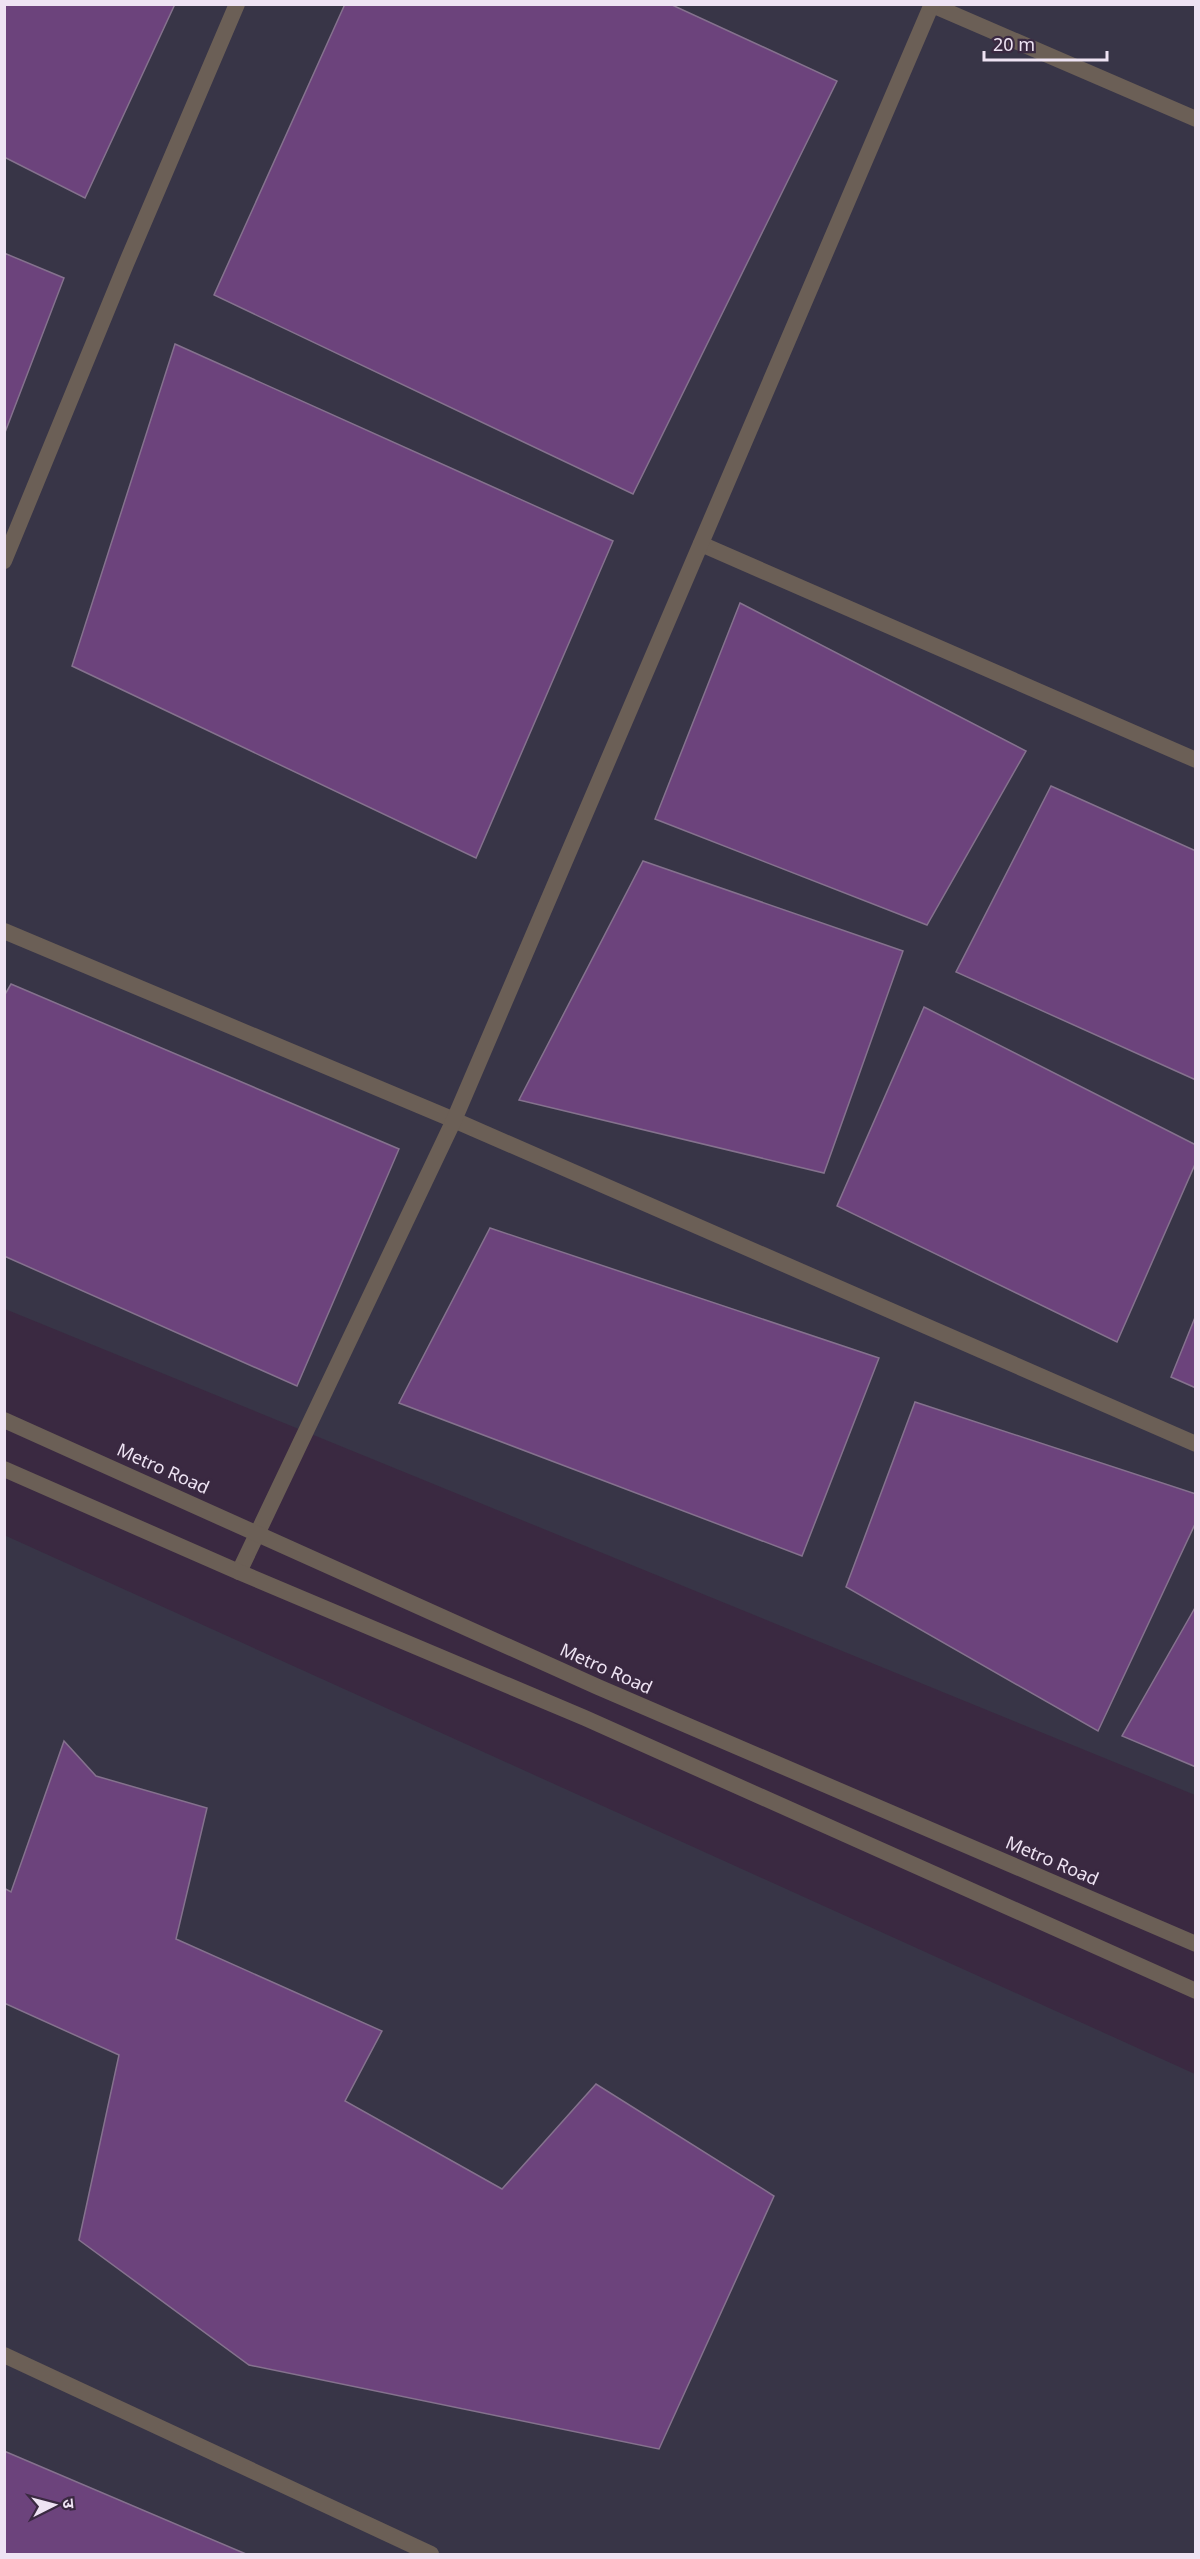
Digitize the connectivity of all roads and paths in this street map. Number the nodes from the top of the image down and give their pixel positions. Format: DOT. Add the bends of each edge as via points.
graph roads {
  1 [pos="237,4"];
  2 [pos="932,5"];
  3 [pos="1196,118"];
  4 [pos="701,544"];
  5 [pos="4,561"];
  6 [pos="1196,760"];
  7 [pos="4,931"];
  8 [pos="454,1120"];
  9 [pos="4,1420"];
  10 [pos="1196,1444"];
  11 [pos="4,1469"];
  12 [pos="258,1533"];
  13 [pos="240,1572"];
  14 [pos="1196,1944"];
  15 [pos="1196,1991"];
  16 [pos="4,2355"];
  17 [pos="431,2554"];
  1 -- 5 [label="street"];
  2 -- 3 [label="street"];
  2 -- 4 [label="street"];
  4 -- 6 [label="street"];
  4 -- 8 [label="street"];
  7 -- 8 [label="street"];
  8 -- 10 [label="street"];
  8 -- 12 [label="street"];
  9 -- 12 [label="street, Metro Road"];
  11 -- 13 [label="street"];
  12 -- 13 [label="street"];
  12 -- 14 [label="street, Metro Road" via="598,1688"];
  13 -- 15 [label="street" via="585,1718"];
  16 -- 17 [label="street"];
}
